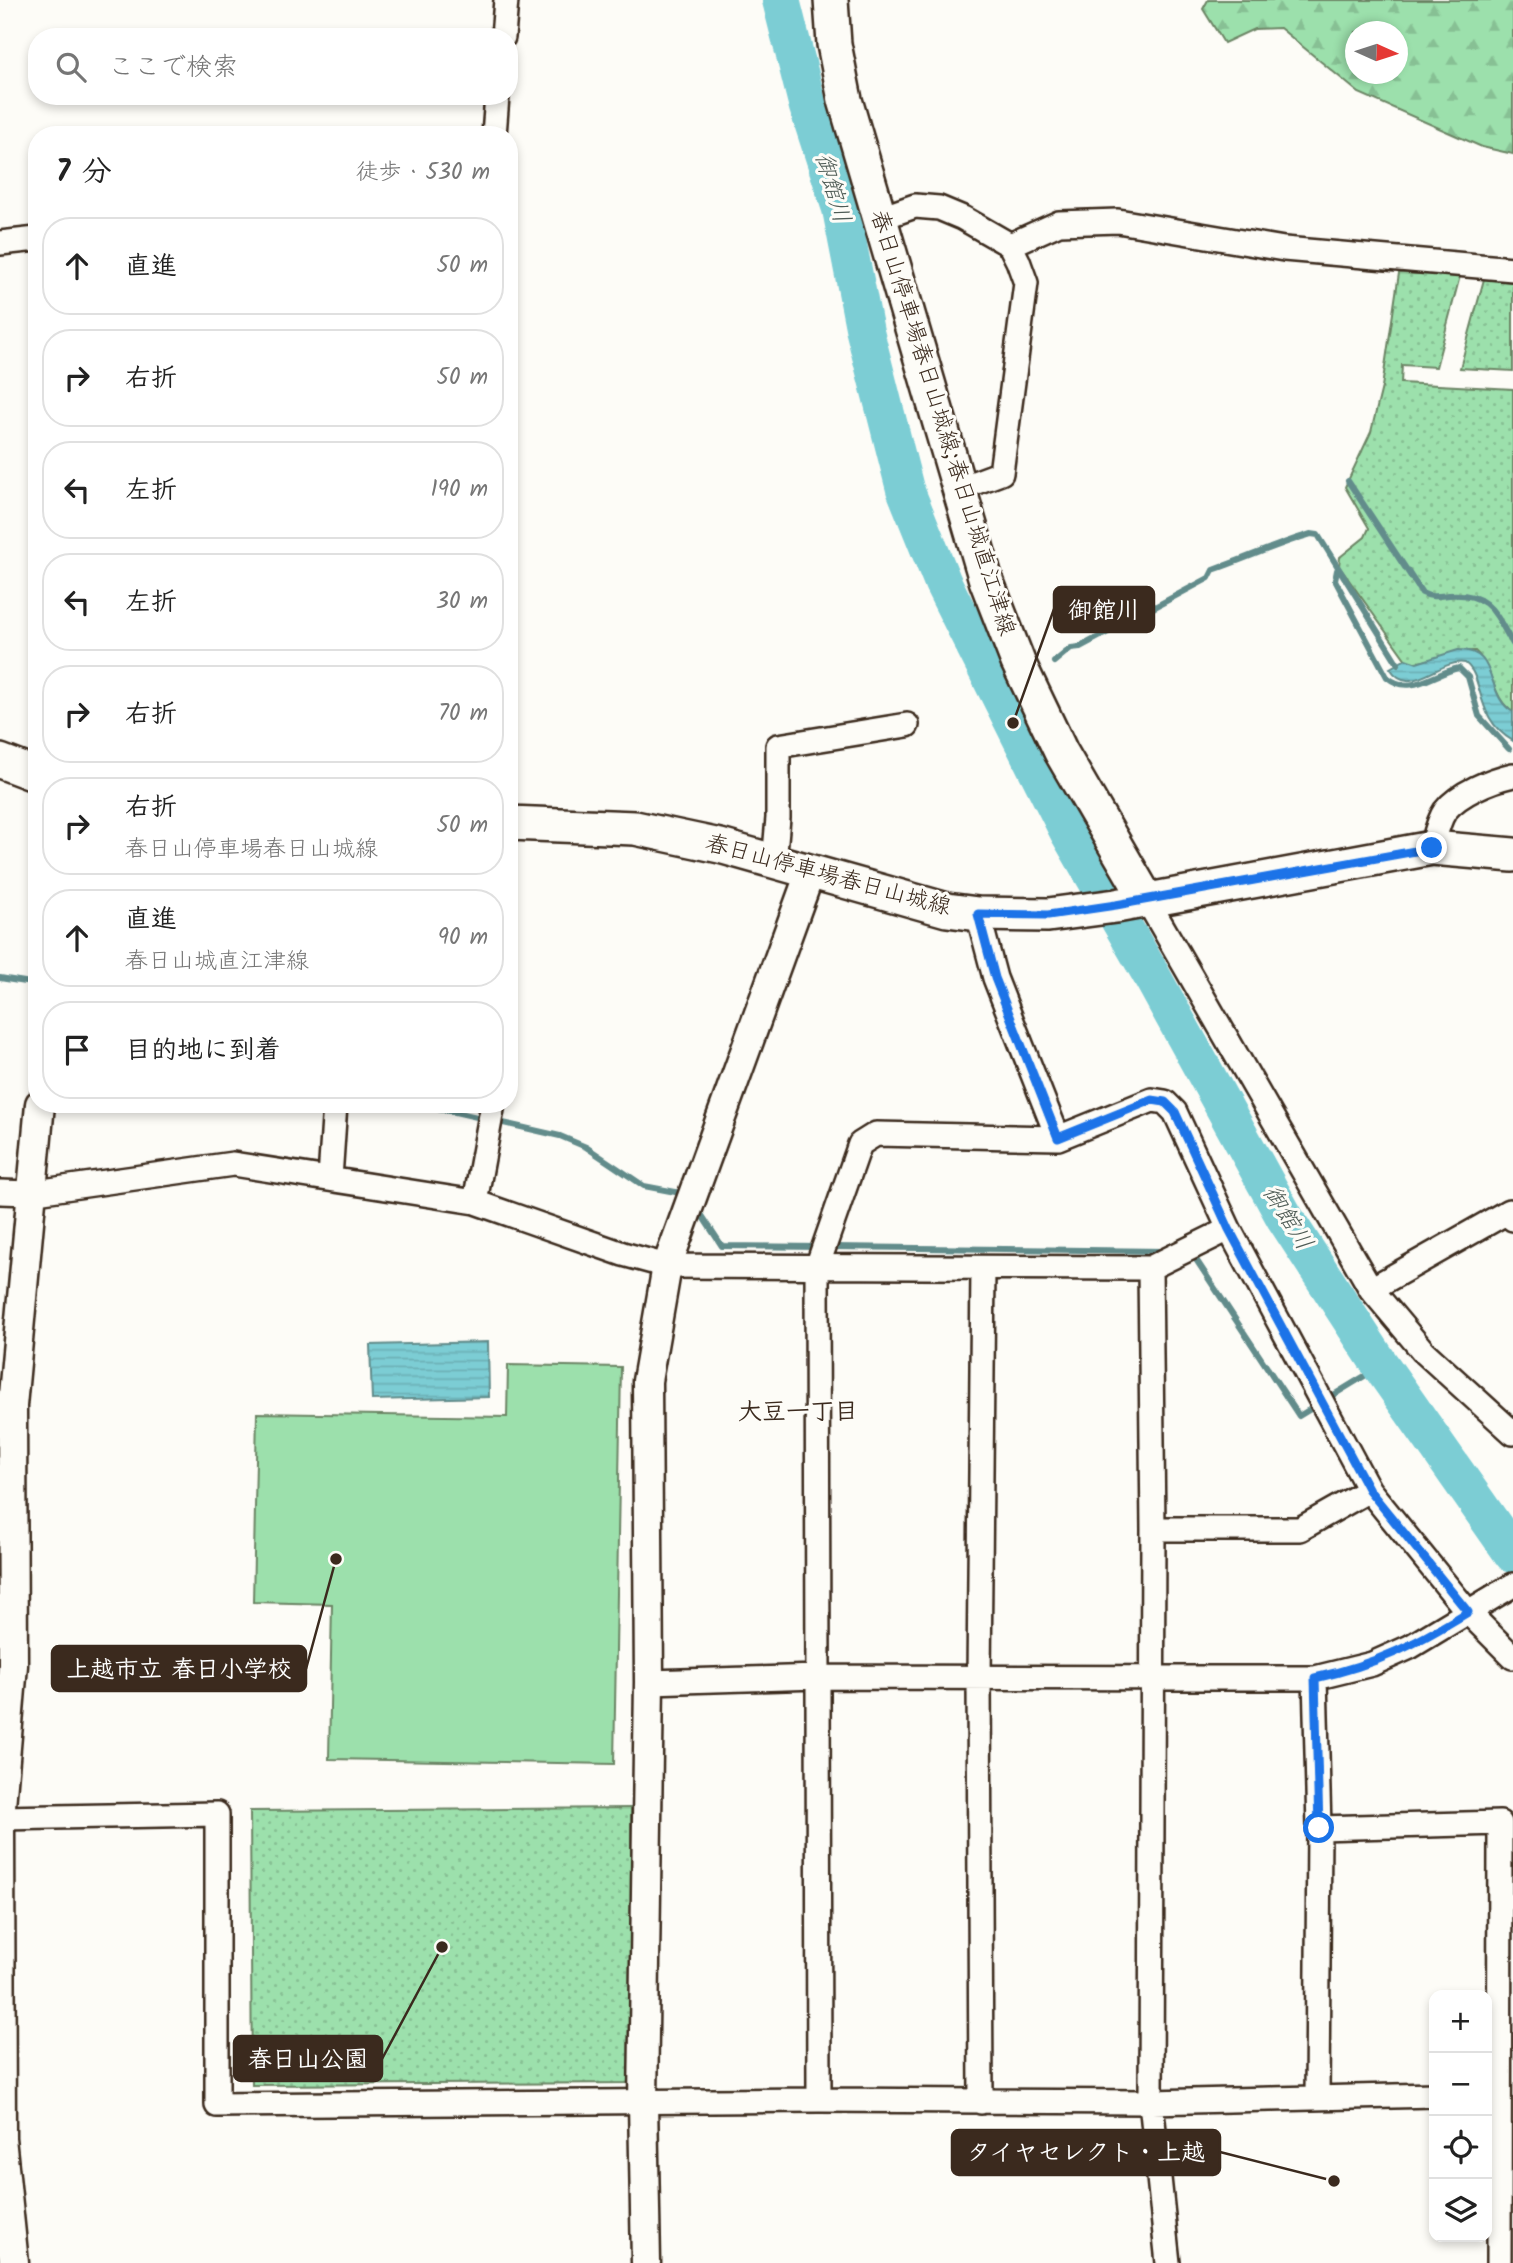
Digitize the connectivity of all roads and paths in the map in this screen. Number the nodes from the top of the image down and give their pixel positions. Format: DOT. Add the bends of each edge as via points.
graph roads {
  1 [pos="506,0"];
  2 [pos="831,0"];
  3 [pos="504,28"];
  4 [pos="497,105"];
  5 [pos="495,126"];
  6 [pos="878,219"];
  7 [pos="28,240"];
  8 [pos="0,243"];
  9 [pos="1010,245"];
  10 [pos="1513,269"];
  11 [pos="958,489"];
  12 [pos="907,725"];
  13 [pos="0,761"];
  14 [pos="28,772"];
  15 [pos="1513,775"];
  16 [pos="518,823"];
  17 [pos="1432,848"];
  18 [pos="1513,855"];
  19 [pos="774,863"];
  20 [pos="810,873"];
  21 [pos="1131,903"];
  22 [pos="978,914"];
  23 [pos="39,1113"];
  24 [pos="334,1113"];
  25 [pos="492,1113"];
  26 [pos="1058,1138"];
  27 [pos="330,1178"];
  28 [pos="0,1192"];
  29 [pos="29,1193"];
  30 [pos="475,1202"];
  31 [pos="1513,1219"];
  32 [pos="1229,1229"];
  33 [pos="667,1266"];
  34 [pos="817,1267"];
  35 [pos="983,1268"];
  36 [pos="1150,1268"];
  37 [pos="1371,1289"];
  38 [pos="1513,1433"];
  39 [pos="1369,1490"];
  40 [pos="1153,1529"];
  41 [pos="1509,1588"];
  42 [pos="1468,1612"];
  43 [pos="1513,1657"];
  44 [pos="6,1665"];
  45 [pos="818,1677"];
  46 [pos="1151,1677"];
  47 [pos="979,1678"];
  48 [pos="1315,1678"];
  49 [pos="649,1682"];
  50 [pos="0,1818"];
  51 [pos="1319,1828"];
  52 [pos="1429,2095"];
  53 [pos="1500,2095"];
  54 [pos="1317,2096"];
  55 [pos="819,2101"];
  56 [pos="642,2102"];
  57 [pos="981,2102"];
  58 [pos="1151,2102"];
  59 [pos="1,2144"];
  60 [pos="15,2263"];
  61 [pos="646,2263"];
  62 [pos="1168,2263"];
  63 [pos="1499,2263"];
  1 -- 3 [label="street"];
  2 -- 6 [label="main road, 春日山停車場春日山城線;春日山城直江津線" via="845,100"];
  4 -- 5 [label="street"];
  6 -- 9 [label="street" via="915,206 939,208"];
  6 -- 11 [label="main road, 春日山停車場春日山城線;春日山城直江津線"];
  7 -- 8 [label="street"];
  9 -- 10 [label="street" via="1059,223 1118,221 1284,248"];
  9 -- 11 [label="street" via="1026,283 1002,473"];
  11 -- 21 [label="main road, 春日山停車場春日山城線;春日山城直江津線" via="1018,662"];
  12 -- 19 [label="street" via="778,746"];
  13 -- 14 [label="main road"];
  15 -- 17 [label="street" via="1457,799 1443,813"];
  16 -- 19 [label="main road, 春日山停車場春日山城線" via="635,828"];
  17 -- 18 [label="main road, 春日山停車場春日山城線"];
  17 -- 21 [label="main road, 春日山停車場春日山城線"];
  19 -- 20 [label="main road, 春日山停車場春日山城線"];
  20 -- 22 [label="main road, 春日山停車場春日山城線"];
  20 -- 33 [label="street"];
  21 -- 22 [label="main road, 春日山停車場春日山城線" via="1048,915"];
  21 -- 37 [label="street"];
  22 -- 26 [label="street" via="995,978"];
  23 -- 29 [label="street"];
  24 -- 27 [label="street"];
  25 -- 30 [label="street"];
  26 -- 32 [label="street" via="1152,1100 1165,1102 1175,1112"];
  26 -- 34 [label="street" via="876,1134 860,1144"];
  27 -- 29 [label="street" via="233,1164"];
  27 -- 30 [label="street"];
  28 -- 29 [label="street"];
  29 -- 44 [label="street" via="12,1406"];
  30 -- 33 [label="street"];
  31 -- 37 [label="street" via="1509,1211"];
  32 -- 36 [label="street"];
  32 -- 39 [label="street"];
  33 -- 34 [label="street"];
  33 -- 49 [label="street" via="647,1381"];
  34 -- 35 [label="street"];
  34 -- 45 [label="street"];
  35 -- 36 [label="street"];
  35 -- 47 [label="street"];
  36 -- 40 [label="street"];
  37 -- 38 [label="street" via="1423,1351"];
  39 -- 40 [label="street" via="1300,1529"];
  39 -- 42 [label="street"];
  40 -- 46 [label="street"];
  41 -- 42 [label="street"];
  42 -- 43 [label="street"];
  42 -- 48 [label="street" via="1372,1664"];
  44 -- 50 [label="street"];
  45 -- 47 [label="street"];
  45 -- 49 [label="street"];
  45 -- 55 [label="street"];
  46 -- 47 [label="street"];
  46 -- 48 [label="street"];
  46 -- 58 [label="street"];
  47 -- 57 [label="street"];
  48 -- 51 [label="street"];
  49 -- 56 [label="street"];
  50 -- 56 [label="street" via="217,1814 217,2105"];
  50 -- 59 [label="street"];
  51 -- 53 [label="street" via="1500,1823"];
  51 -- 54 [label="street"];
  52 -- 54 [label="street"];
  53 -- 63 [label="street"];
  54 -- 58 [label="street"];
  55 -- 56 [label="street"];
  55 -- 57 [label="street"];
  56 -- 61 [label="street"];
  57 -- 58 [label="street"];
  58 -- 62 [label="street"];
  59 -- 60 [label="street"];
}
